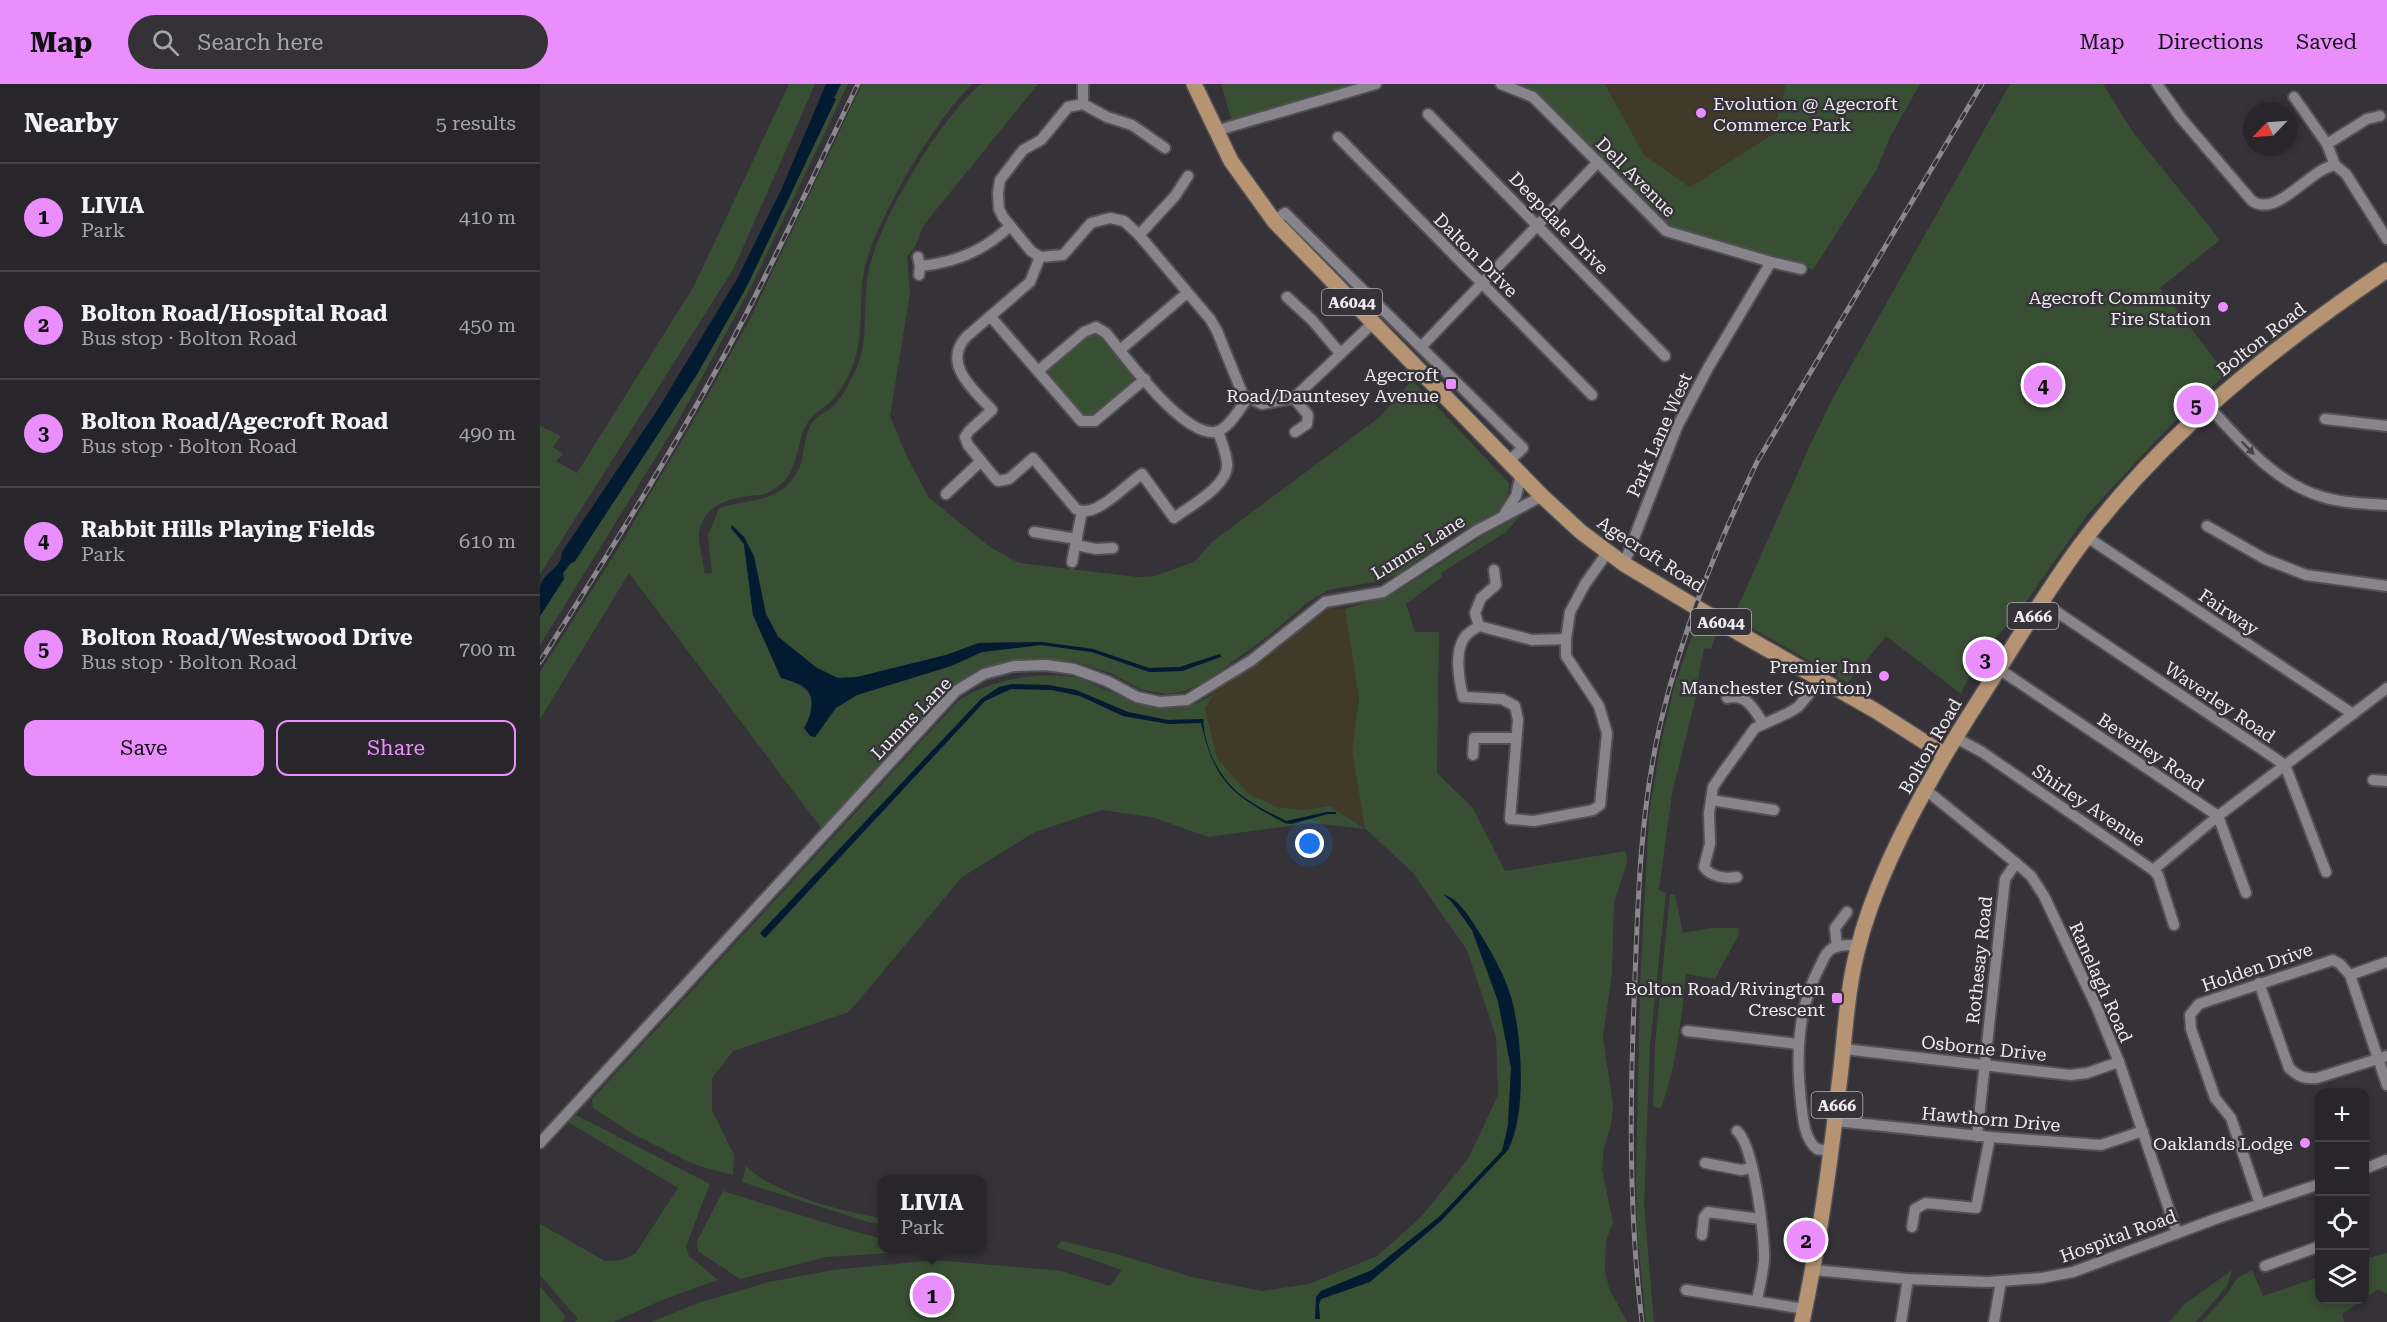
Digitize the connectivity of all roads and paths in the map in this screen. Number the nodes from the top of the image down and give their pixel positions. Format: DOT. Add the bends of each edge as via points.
graph roads {
  1 [pos="1083,84"];
  2 [pos="1194,84"];
  3 [pos="1376,84"];
  4 [pos="1502,84"];
  5 [pos="2157,84"];
  6 [pos="2294,97"];
  7 [pos="1083,104"];
  8 [pos="1428,114"];
  9 [pos="2380,116"];
  10 [pos="1215,131"];
  11 [pos="1338,137"];
  12 [pos="1163,141"];
  13 [pos="2327,144"];
  14 [pos="1598,162"];
  15 [pos="2335,165"];
  16 [pos="1189,175"];
  17 [pos="1274,221"];
  18 [pos="1010,226"];
  19 [pos="1538,226"];
  20 [pos="1139,235"];
  21 [pos="2387,239"];
  22 [pos="1040,257"];
  23 [pos="1771,262"];
  24 [pos="919,266"];
  25 [pos="1801,269"];
  26 [pos="2387,270"];
  27 [pos="1482,284"];
  28 [pos="1187,293"];
  29 [pos="1287,297"];
  30 [pos="990,316"];
  31 [pos="1373,323"];
  32 [pos="1422,346"];
  33 [pos="1120,350"];
  34 [pos="1340,353"];
  35 [pos="1665,356"];
  36 [pos="1038,371"];
  37 [pos="1145,379"];
  38 [pos="1592,395"];
  39 [pos="1294,398"];
  40 [pos="1247,399"];
  41 [pos="2208,406"];
  42 [pos="2325,419"];
  43 [pos="2387,426"];
  44 [pos="1218,431"];
  45 [pos="1295,432"];
  46 [pos="981,461"];
  47 [pos="1509,461"];
  48 [pos="1521,474"];
  49 [pos="946,494"];
  50 [pos="1542,496"];
  51 [pos="2387,506"];
  52 [pos="1082,512"];
  53 [pos="1502,516"];
  54 [pos="2206,526"];
  55 [pos="1034,532"];
  56 [pos="2086,537"];
  57 [pos="1076,542"];
  58 [pos="1113,548"];
  59 [pos="1607,553"];
  60 [pos="1072,562"];
  61 [pos="1624,564"];
  62 [pos="1494,570"];
  63 [pos="2387,586"];
  64 [pos="2042,602"];
  65 [pos="1479,626"];
  66 [pos="1566,639"];
  67 [pos="1999,669"];
  68 [pos="1821,680"];
  69 [pos="1738,685"];
  70 [pos="2387,688"];
  71 [pos="1739,697"];
  72 [pos="1727,698"];
  73 [pos="2353,714"];
  74 [pos="1763,723"];
  75 [pos="1957,733"];
  76 [pos="1914,736"];
  77 [pos="1516,738"];
  78 [pos="1473,755"];
  79 [pos="1943,759"];
  80 [pos="2285,765"];
  81 [pos="2373,780"];
  82 [pos="2387,781"];
  83 [pos="1926,790"];
  84 [pos="1710,800"];
  85 [pos="1768,814"];
  86 [pos="2218,816"];
  87 [pos="2016,863"];
  88 [pos="2153,870"];
  89 [pos="2326,872"];
  90 [pos="1737,877"];
  91 [pos="2246,893"];
  92 [pos="1847,912"];
  93 [pos="2174,925"];
  94 [pos="1858,945"];
  95 [pos="1837,946"];
  96 [pos="2387,962"];
  97 [pos="2350,975"];
  98 [pos="2259,983"];
  99 [pos="1687,1031"];
  100 [pos="1798,1044"];
  101 [pos="1844,1049"];
  102 [pos="2382,1057"];
  103 [pos="2119,1062"];
  104 [pos="1984,1065"];
  105 [pos="2387,1085"];
  106 [pos="1835,1122"];
  107 [pos="1737,1131"];
  108 [pos="2142,1131"];
  109 [pos="1977,1136"];
  110 [pos="1990,1137"];
  111 [pos="540,1143"];
  112 [pos="1831,1151"];
  113 [pos="2387,1160"];
  114 [pos="1704,1163"];
  115 [pos="2369,1166"];
  116 [pos="1752,1168"];
  117 [pos="2315,1185"];
  118 [pos="2260,1204"];
  119 [pos="1760,1219"];
  120 [pos="1912,1227"];
  121 [pos="2177,1233"];
  122 [pos="1702,1235"];
  123 [pos="2315,1247"];
  124 [pos="2265,1266"];
  125 [pos="1814,1270"];
  126 [pos="1908,1279"];
  127 [pos="2001,1281"];
  128 [pos="1686,1290"];
  129 [pos="1757,1301"];
  130 [pos="1804,1315"];
  131 [pos="1901,1322"];
  132 [pos="1994,1322"];
  1 -- 7 [label="street"];
  2 -- 10 [label="main road, Agecroft Road / A6044"];
  3 -- 10 [label="street"];
  4 -- 14 [label="street, Dell Avenue" via="1533,97"];
  5 -- 15 [label="street" via="2213,157 2257,205 2275,204 2318,172"];
  6 -- 13 [label="street"];
  7 -- 12 [label="street"];
  7 -- 18 [label="street" via="1068,107 1041,140 1023,150 1000,180 999,210"];
  8 -- 19 [label="street, Deepdale Drive"];
  9 -- 13 [label="street" via="2367,119"];
  10 -- 17 [label="main road, Agecroft Road / A6044"];
  11 -- 27 [label="street, Dalton Drive"];
  13 -- 15 [label="street"];
  14 -- 19 [label="street"];
  14 -- 23 [label="street, Dell Avenue" via="1666,231"];
  15 -- 21 [label="street" via="2346,174"];
  16 -- 20 [label="street"];
  17 -- 31 [label="main road, Agecroft Road / A6044"];
  17 -- 32 [label="street" via="1285,213"];
  18 -- 22 [label="street"];
  18 -- 24 [label="street" via="987,244 958,258"];
  19 -- 27 [label="street"];
  19 -- 35 [label="street, Deepdale Drive"];
  20 -- 22 [label="street" via="1124,222 1100,219 1091,223 1063,255"];
  20 -- 28 [label="street"];
  22 -- 30 [label="street" via="1030,282"];
  23 -- 25 [label="street, Dell Avenue"];
  23 -- 61 [label="street, Park Lane West" via="1681,420"];
  26 -- 41 [label="main road, Bolton Road / A666" via="2282,346"];
  27 -- 32 [label="street"];
  27 -- 38 [label="street, Dalton Drive"];
  28 -- 33 [label="street"];
  28 -- 40 [label="street" via="1217,331 1240,392"];
  29 -- 34 [label="street"];
  30 -- 36 [label="street"];
  30 -- 46 [label="street" via="964,339 956,356 966,380 992,410 965,437"];
  31 -- 34 [label="street"];
  31 -- 47 [label="main road, Agecroft Road / A6044"];
  32 -- 47 [label="street" via="1523,448"];
  33 -- 36 [label="street" via="1102,330 1093,327"];
  33 -- 37 [label="street"];
  34 -- 39 [label="street"];
  36 -- 37 [label="street" via="1086,423 1101,417"];
  37 -- 44 [label="street" via="1186,422 1206,431"];
  39 -- 40 [label="street" via="1262,404"];
  39 -- 45 [label="street" via="1308,415 1307,424"];
  40 -- 44 [label="street"];
  41 -- 51 [label="street, one-way" via="2260,460 2286,480 2322,497"];
  41 -- 56 [label="main road, Bolton Road / A666" via="2140,474"];
  42 -- 43 [label="street"];
  44 -- 52 [label="street" via="1227,463 1226,475 1215,488 1174,518 1142,474 1101,507"];
  46 -- 49 [label="street"];
  46 -- 52 [label="street" via="998,481 1004,482 1034,459"];
  47 -- 48 [label="main road, Agecroft Road / A6044"];
  48 -- 50 [label="main road, Agecroft Road / A6044"];
  48 -- 53 [label="street" via="1516,496"];
  50 -- 53 [label="street, Lumns Lane"];
  50 -- 59 [label="main road, Agecroft Road / A6044"];
  52 -- 57 [label="street"];
  53 -- 111 [label="street, Lumns Lane" via="1383,592 1325,602 1252,660 1187,700 1161,702 1137,697 1074,669 1046,665 1014,666 984,674 956,691"];
  54 -- 63 [label="street" via="2265,559 2306,575"];
  55 -- 57 [label="street"];
  56 -- 64 [label="main road, Bolton Road / A666"];
  56 -- 73 [label="street, Fairway"];
  57 -- 58 [label="street" via="1096,549"];
  57 -- 60 [label="street"];
  59 -- 61 [label="main road, Agecroft Road / A6044"];
  59 -- 66 [label="street" via="1570,612"];
  61 -- 68 [label="main road, Agecroft Road / A6044"];
  62 -- 65 [label="street" via="1496,585 1481,598 1475,613"];
  64 -- 67 [label="main road, Bolton Road / A666"];
  64 -- 80 [label="street, Waverley Road"];
  65 -- 66 [label="street" via="1532,640"];
  65 -- 77 [label="street" via="1463,639 1459,654 1462,697 1502,699 1515,706"];
  66 -- 77 [label="street" via="1566,656 1599,706 1607,733 1600,805 1593,810 1534,821 1510,819"];
  67 -- 75 [label="main road, Bolton Road / A666"];
  67 -- 86 [label="street, Beverley Road"];
  68 -- 74 [label="street" via="1798,707"];
  68 -- 76 [label="main road, Agecroft Road / A6044"];
  69 -- 71 [label="street"];
  70 -- 73 [label="street"];
  71 -- 72 [label="street"];
  71 -- 74 [label="street" via="1746,700"];
  73 -- 80 [label="street"];
  74 -- 84 [label="street" via="1748,735 1713,787"];
  75 -- 76 [label="main road"];
  75 -- 79 [label="main road, Bolton Road / A666"];
  75 -- 88 [label="street, Shirley Avenue"];
  76 -- 79 [label="main road, Agecroft Road / A6044"];
  77 -- 78 [label="street" via="1474,738"];
  79 -- 83 [label="main road, Bolton Road / A666"];
  80 -- 86 [label="street"];
  80 -- 89 [label="street, Waverley Road"];
  81 -- 82 [label="street"];
  83 -- 87 [label="street, Ranelagh Road"];
  83 -- 94 [label="main road, Bolton Road / A666" via="1878,890"];
  84 -- 85 [label="street" via="1735,802"];
  84 -- 90 [label="street" via="1710,844 1704,867 1721,877"];
  86 -- 88 [label="street"];
  86 -- 91 [label="street"];
  87 -- 103 [label="street, Ranelagh Road" via="2031,876 2044,896"];
  87 -- 104 [label="street, Rothesay Road" via="2005,879"];
  88 -- 93 [label="street, Shirley Avenue"];
  92 -- 95 [label="street" via="1835,928"];
  94 -- 95 [label="street"];
  94 -- 101 [label="main road, Bolton Road / A666"];
  95 -- 100 [label="street" via="1828,952 1812,981"];
  96 -- 97 [label="street"];
  97 -- 98 [label="street, Holden Drive" via="2340,964 2326,960"];
  97 -- 102 [label="street"];
  98 -- 102 [label="street" via="2289,1068 2298,1077 2317,1078"];
  98 -- 118 [label="street, Holden Drive" via="2199,1004 2192,1011 2190,1022 2214,1098 2231,1118"];
  99 -- 100 [label="street"];
  100 -- 112 [label="street" via="1802,1110 1808,1137 1817,1149"];
  101 -- 104 [label="street, Osborne Drive"];
  101 -- 106 [label="main road, Bolton Road / A666"];
  102 -- 105 [label="street"];
  103 -- 104 [label="street, Osborne Drive" via="2087,1073 2070,1074"];
  103 -- 108 [label="street, Ranelagh Road"];
  104 -- 109 [label="street, Rothesay Road"];
  106 -- 109 [label="street, Hawthorn Drive"];
  106 -- 112 [label="main road, Bolton Road / A666"];
  107 -- 116 [label="street" via="1742,1135"];
  108 -- 110 [label="street, Hawthorn Drive" via="2101,1145"];
  108 -- 121 [label="street, Ranelagh Road"];
  109 -- 110 [label="street, Hawthorn Drive"];
  110 -- 120 [label="street" via="1976,1208 1926,1203 1915,1209"];
  112 -- 125 [label="main road, Bolton Road / A666"];
  113 -- 115 [label="street"];
  114 -- 116 [label="street" via="1741,1170"];
  116 -- 119 [label="street"];
  117 -- 118 [label="street, Hospital Road"];
  118 -- 121 [label="street, Hospital Road"];
  119 -- 122 [label="street" via="1708,1212"];
  119 -- 129 [label="street" via="1764,1260"];
  121 -- 127 [label="street, Hospital Road" via="2073,1272"];
  123 -- 124 [label="street"];
  125 -- 126 [label="street, Hospital Road"];
  125 -- 130 [label="main road, Bolton Road / A666"];
  126 -- 127 [label="street, Hospital Road"];
  126 -- 131 [label="street"];
  127 -- 132 [label="street"];
  128 -- 129 [label="street"];
  129 -- 130 [label="street"];
}
